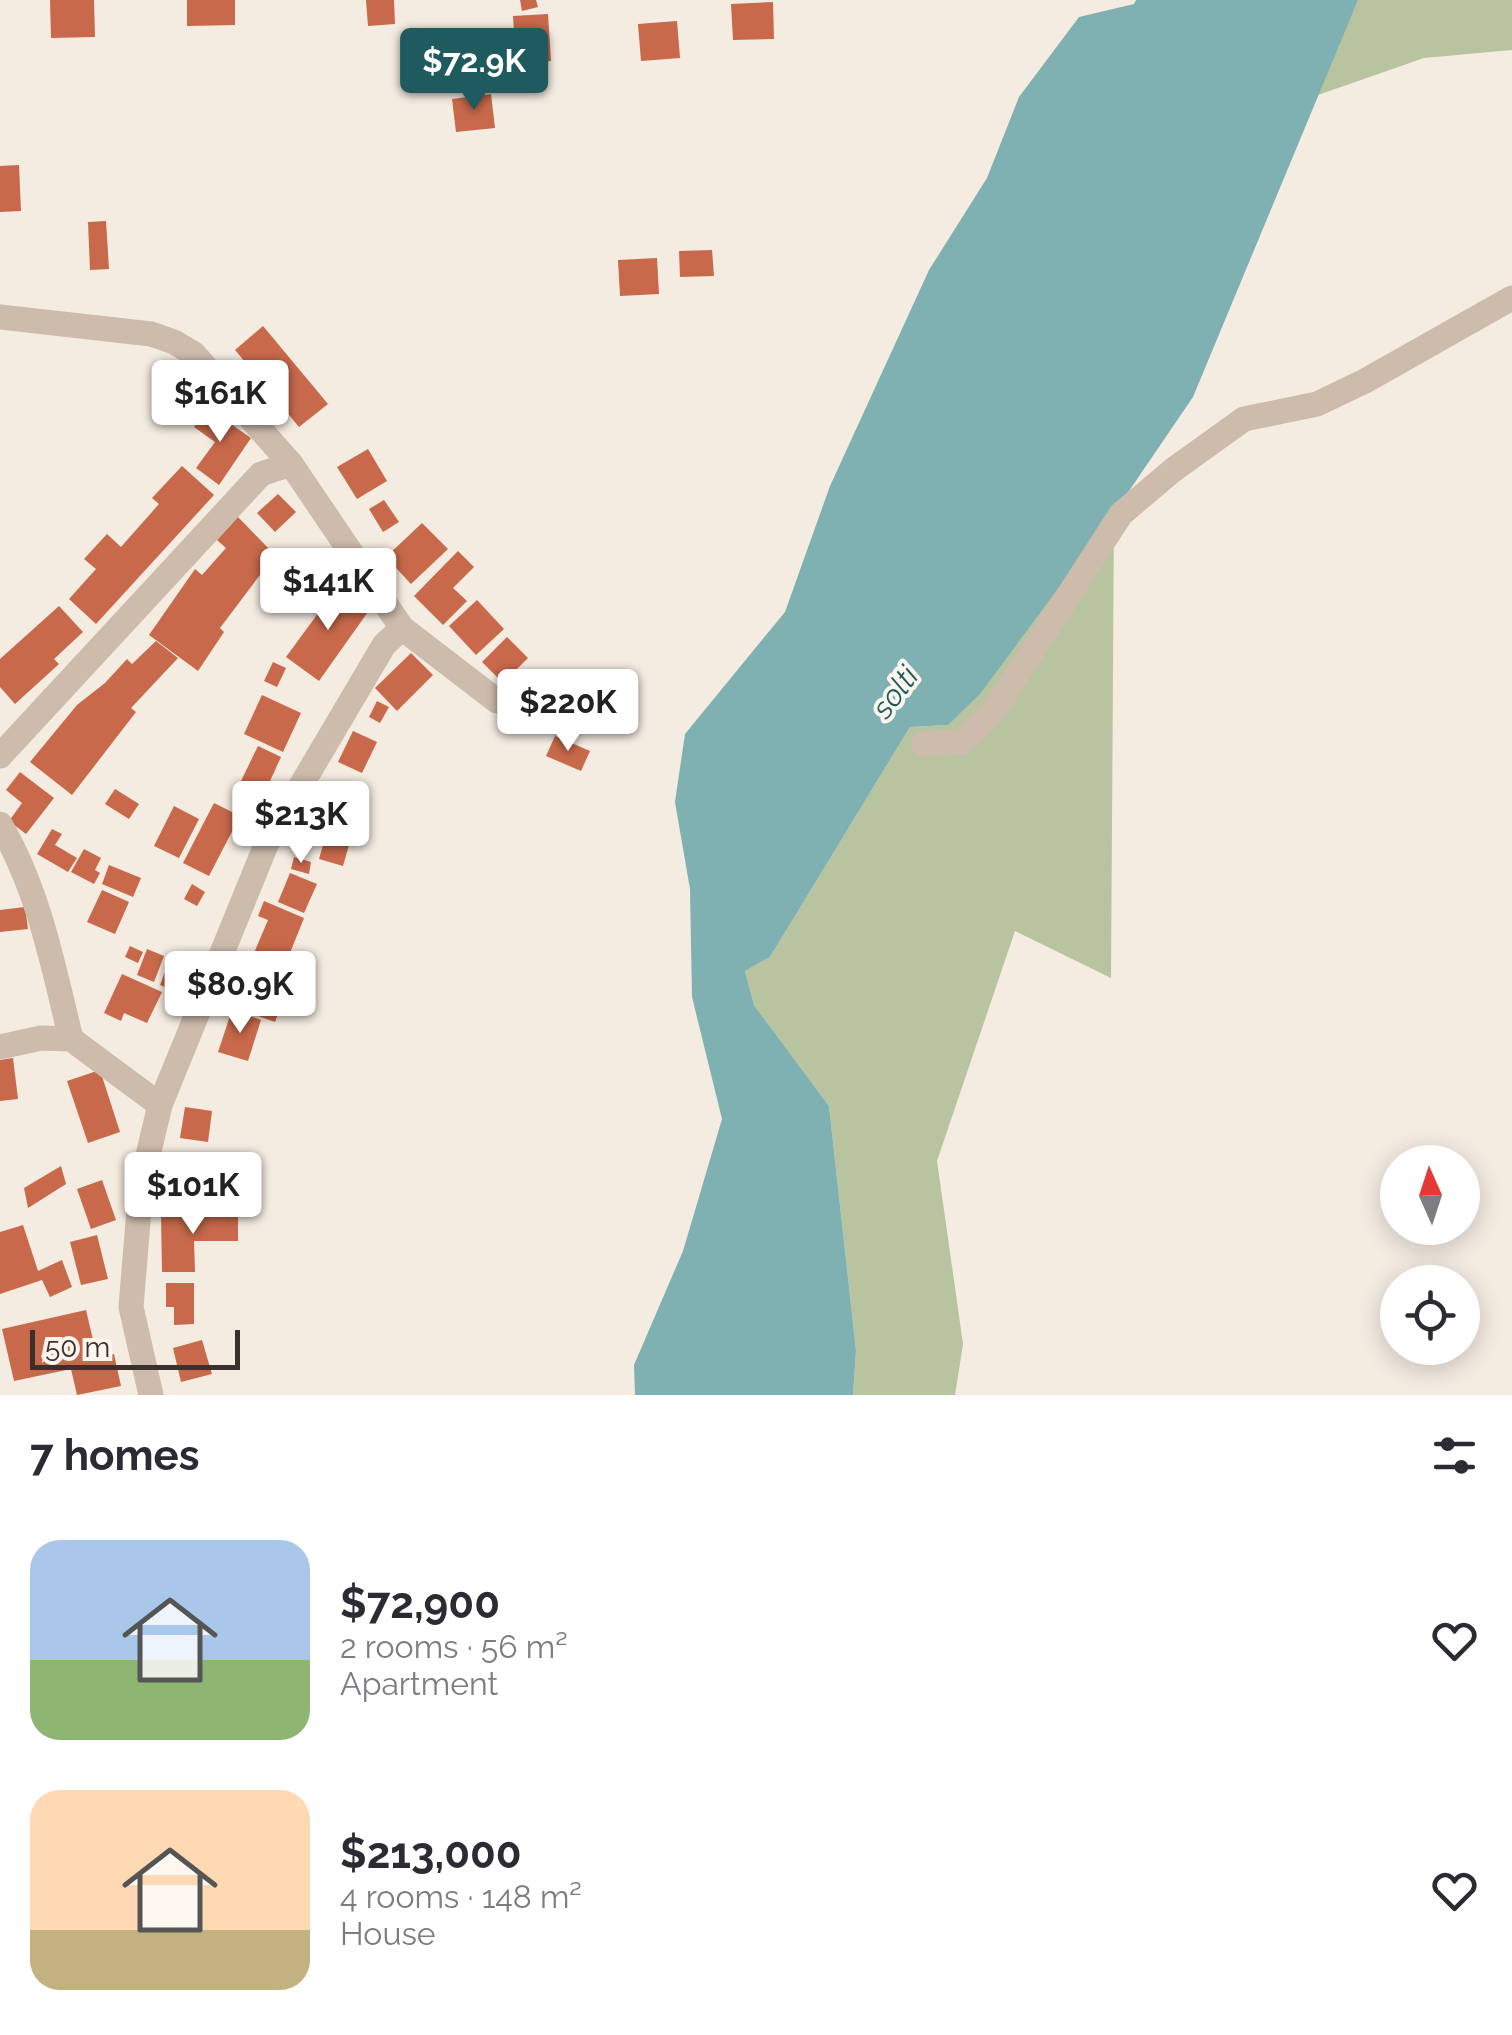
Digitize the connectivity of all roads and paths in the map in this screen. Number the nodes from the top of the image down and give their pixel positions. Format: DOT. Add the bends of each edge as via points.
graph roads {
  1 [pos="1512,298"];
  2 [pos="0,316"];
  3 [pos="291,464"];
  4 [pos="402,628"];
  5 [pos="498,701"];
  6 [pos="924,744"];
  7 [pos="0,756"];
  8 [pos="0,824"];
  9 [pos="71,1039"];
  10 [pos="0,1047"];
  11 [pos="160,1106"];
  12 [pos="151,1395"];
  1 -- 6 [label="street" via="1317,404 1244,419 1172,470 1121,514 994,711 962,742"];
  2 -- 3 [label="street" via="174,342 194,354"];
  3 -- 4 [label="street"];
  3 -- 7 [label="street" via="261,474"];
  4 -- 5 [label="street"];
  4 -- 11 [label="street" via="376,656 266,845"];
  8 -- 9 [label="street" via="39,909"];
  9 -- 10 [label="street"];
  9 -- 11 [label="street"];
  11 -- 12 [label="street" via="141,1185 131,1307"];
}
